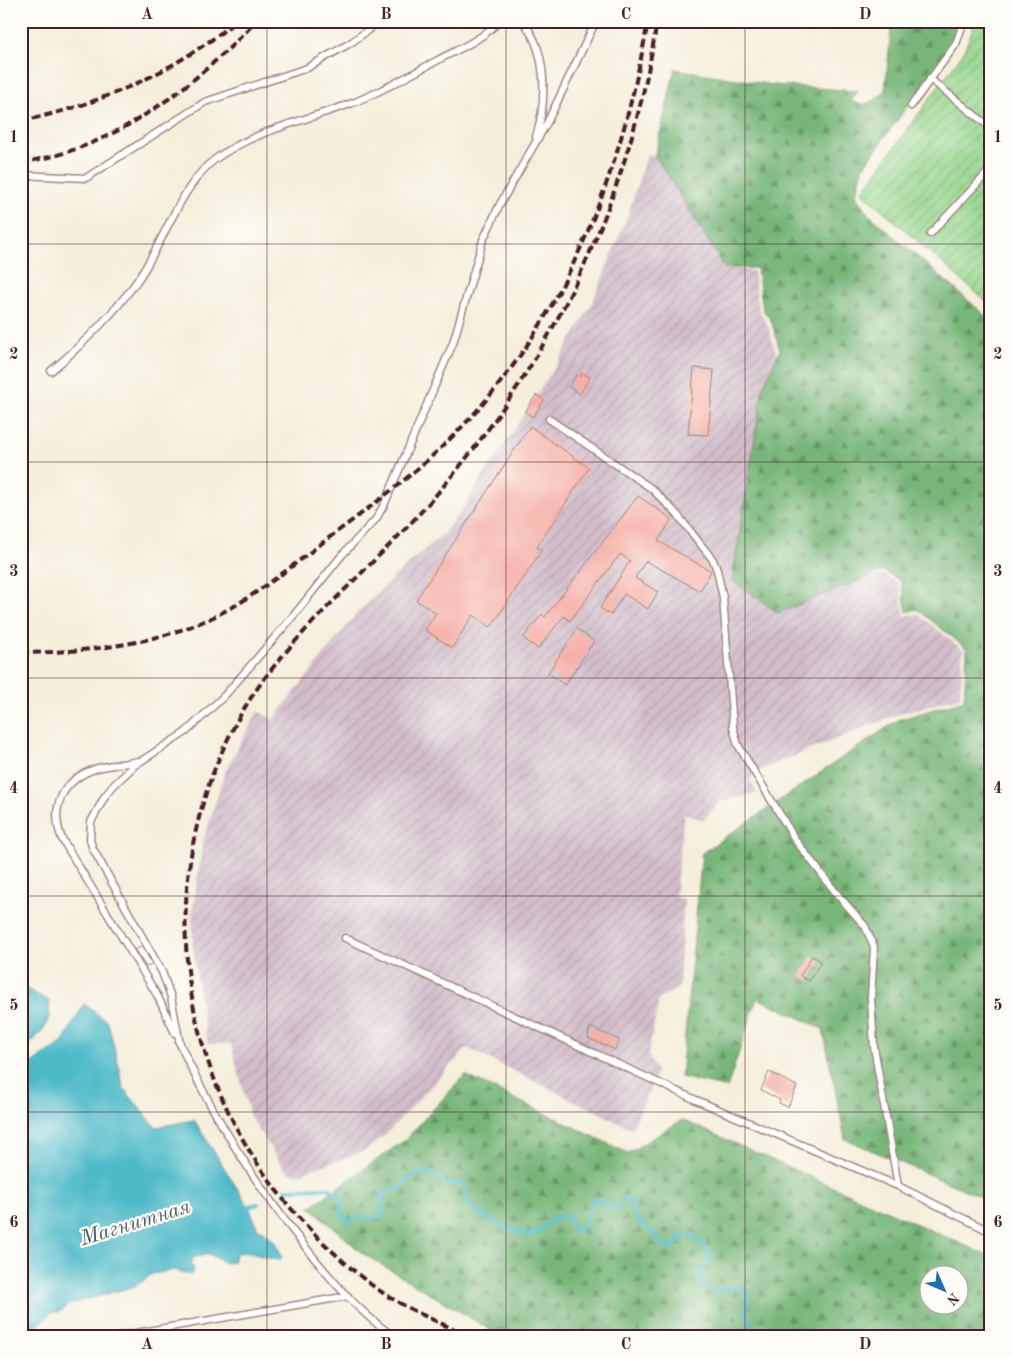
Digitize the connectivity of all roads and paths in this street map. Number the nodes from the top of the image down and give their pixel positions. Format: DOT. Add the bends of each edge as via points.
graph roads {
  1 [pos="380,21"];
  2 [pos="499,21"];
  3 [pos="522,21"];
  4 [pos="596,21"];
  5 [pos="964,21"];
  6 [pos="930,79"];
  7 [pos="911,106"];
  8 [pos="991,128"];
  9 [pos="532,148"];
  10 [pos="991,168"];
  11 [pos="21,175"];
  12 [pos="930,234"];
  13 [pos="51,371"];
  14 [pos="549,419"];
  15 [pos="150,756"];
  16 [pos="345,938"];
  17 [pos="180,1044"];
  18 [pos="898,1186"];
  19 [pos="991,1232"];
  20 [pos="348,1296"];
  21 [pos="119,1336"];
  22 [pos="393,1336"];
  1 -- 11 [label="lane" via="307,68 205,102 86,178"];
  2 -- 13 [label="lane" via="472,42 378,91 249,141 213,161 187,194 138,280 100,326"];
  3 -- 9 [label="lane" via="534,38 540,64 541,112"];
  4 -- 9 [label="lane" via="562,95"];
  5 -- 6 [label="lane" via="956,44"];
  6 -- 7 [label="lane"];
  6 -- 8 [label="lane"];
  9 -- 15 [label="lane" via="483,240 439,380 376,519 225,695 186,732"];
  10 -- 12 [label="lane"];
  14 -- 18 [label="lane" via="658,495 706,550 717,570 725,615 733,727 738,745 796,841 872,938 874,1047"];
  15 -- 17 [label="lane" via="122,776 105,796 91,822 90,840 167,983"];
  15 -- 17 [label="lane" via="120,766 93,769 82,776 62,794 56,816 62,839 143,970"];
  16 -- 18 [label="lane" via="696,1100"];
  17 -- 20 [label="lane" via="206,1097 249,1170 310,1253"];
  18 -- 19 [label="lane"];
  20 -- 21 [label="lane"];
  20 -- 22 [label="lane"];
}
